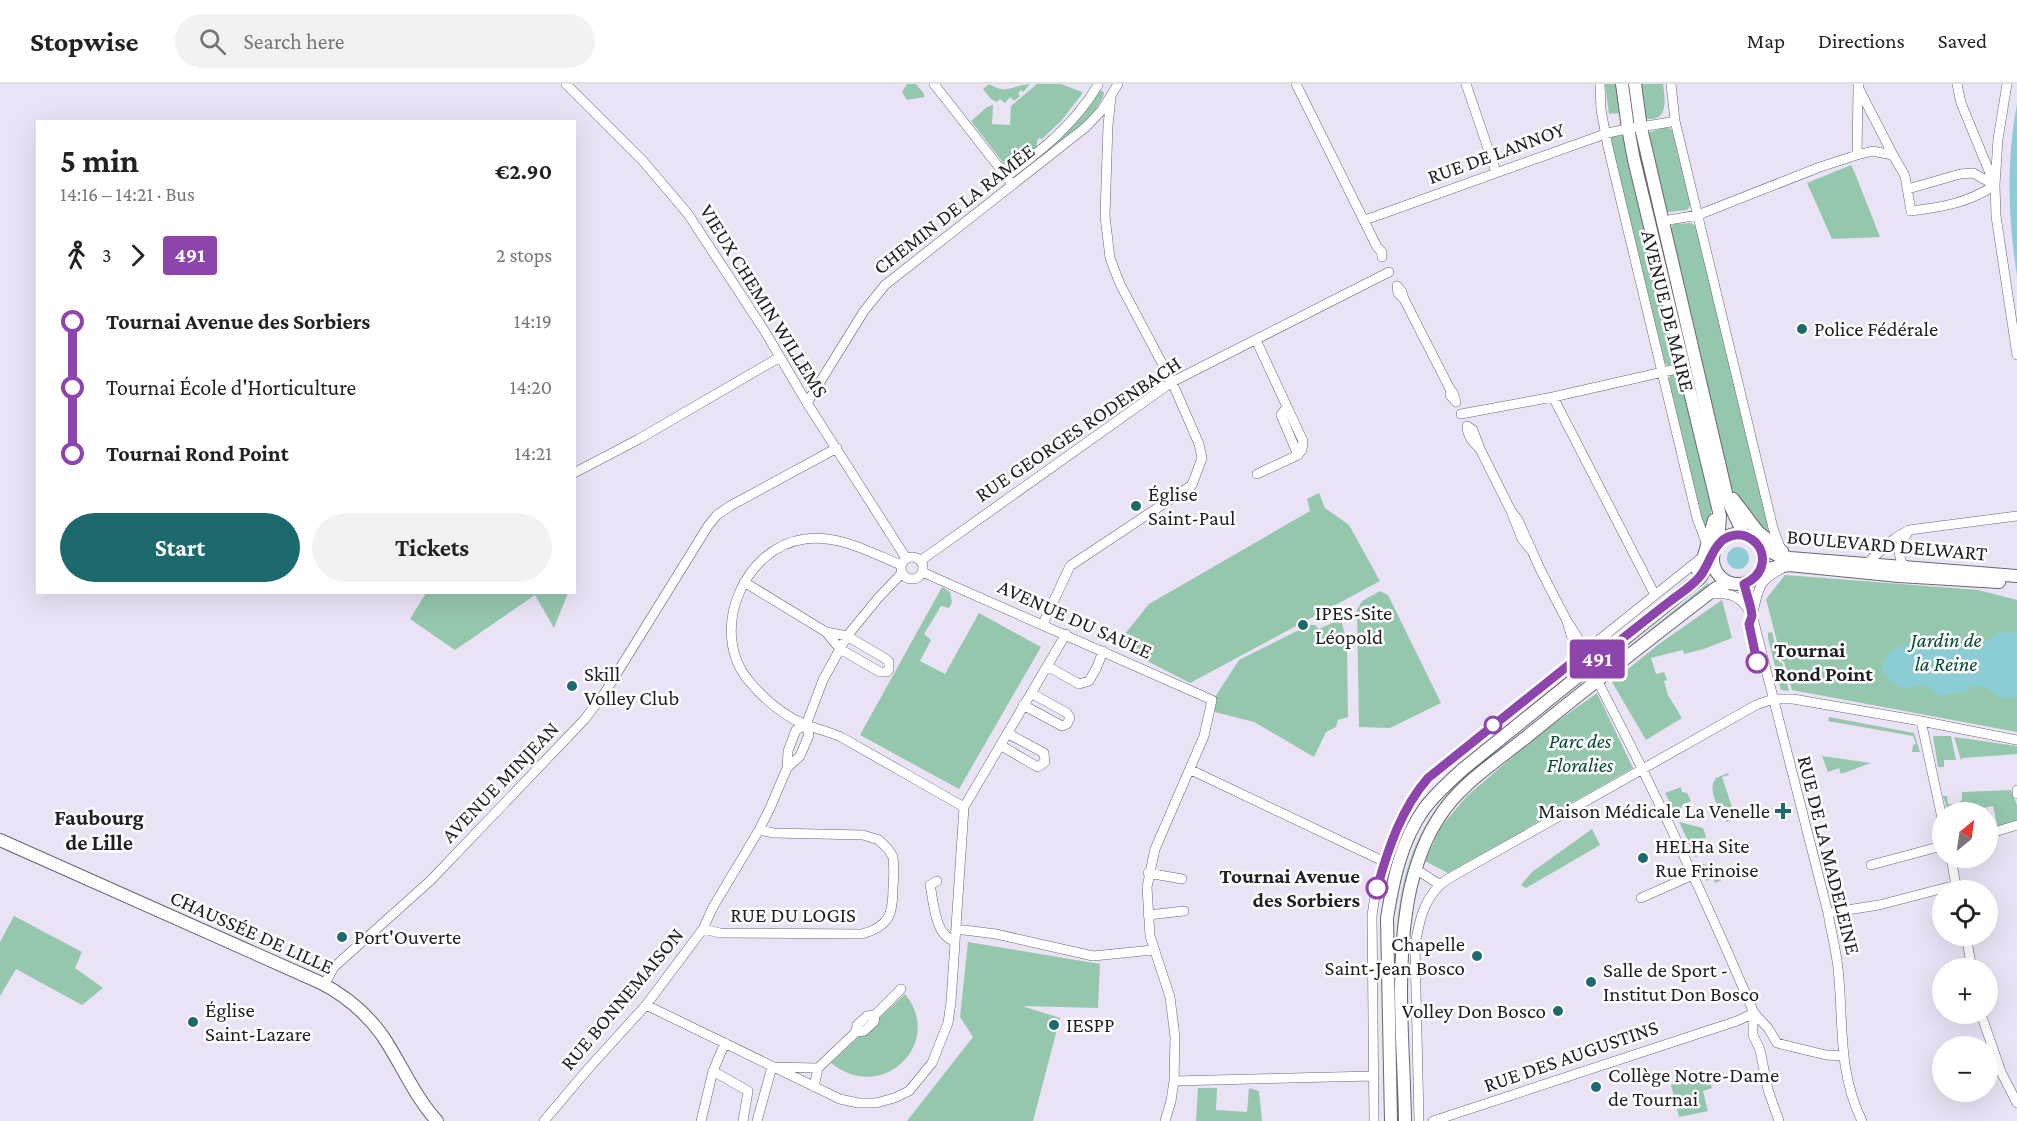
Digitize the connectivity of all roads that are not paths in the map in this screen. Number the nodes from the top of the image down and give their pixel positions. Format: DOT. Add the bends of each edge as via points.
graph roads {
  1 [pos="566,84"];
  2 [pos="934,84"];
  3 [pos="1099,84"];
  4 [pos="1296,84"];
  5 [pos="1466,84"];
  6 [pos="1600,84"];
  7 [pos="1622,84"];
  8 [pos="1635,84"];
  9 [pos="1671,84"];
  10 [pos="1957,84"];
  11 [pos="2007,84"];
  12 [pos="1114,85"];
  13 [pos="1858,86"];
  14 [pos="1111,97"];
  15 [pos="1675,121"];
  16 [pos="1628,128"];
  17 [pos="1641,128"];
  18 [pos="1605,134"];
  19 [pos="1857,154"];
  20 [pos="1893,155"];
  21 [pos="1496,172"];
  22 [pos="1010,181"];
  23 [pos="1995,185"];
  24 [pos="1908,189"];
  25 [pos="1698,215"];
  26 [pos="1365,220"];
  27 [pos="1663,221"];
  28 [pos="1389,272"];
  29 [pos="1256,340"];
  30 [pos="2017,355"];
  31 [pos="780,357"];
  32 [pos="1685,367"];
  33 [pos="1662,372"];
  34 [pos="1172,382"];
  35 [pos="1553,396"];
  36 [pos="807,403"];
  37 [pos="1461,414"];
  38 [pos="837,448"];
  39 [pos="576,472"];
  40 [pos="1257,474"];
  41 [pos="1726,487"];
  42 [pos="2017,516"];
  43 [pos="1909,530"];
  44 [pos="1744,535"];
  45 [pos="1757,544"];
  46 [pos="1708,553"];
  47 [pos="1786,558"];
  48 [pos="920,561"];
  49 [pos="1867,563"];
  50 [pos="903,565"];
  51 [pos="1904,567"];
  52 [pos="922,572"];
  53 [pos="1759,572"];
  54 [pos="2017,576"];
  55 [pos="744,582"];
  56 [pos="1729,583"];
  57 [pos="2017,583"];
  58 [pos="1744,584"];
  59 [pos="1709,594"];
  60 [pos="1655,595"];
  61 [pos="1752,616"];
  62 [pos="1044,624"];
  63 [pos="826,632"];
  64 [pos="1066,634"];
  65 [pos="847,636"];
  66 [pos="840,649"];
  67 [pos="1103,651"];
  68 [pos="1585,652"];
  69 [pos="1593,662"];
  70 [pos="1047,666"];
  71 [pos="1597,680"];
  72 [pos="1030,693"];
  73 [pos="1773,699"];
  74 [pos="1023,705"];
  75 [pos="1921,721"];
  76 [pos="806,725"];
  77 [pos="1007,733"];
  78 [pos="2017,740"];
  79 [pos="1000,745"];
  80 [pos="1643,768"];
  81 [pos="1191,770"];
  82 [pos="1939,802"];
  83 [pos="964,807"];
  84 [pos="2017,825"];
  85 [pos="759,830"];
  86 [pos="1998,831"];
  87 [pos="0,840"];
  88 [pos="1932,849"];
  89 [pos="1385,862"];
  90 [pos="1871,865"];
  91 [pos="1416,871"];
  92 [pos="1148,873"];
  93 [pos="1693,875"];
  94 [pos="1182,879"];
  95 [pos="937,881"];
  96 [pos="1440,885"];
  97 [pos="1932,893"];
  98 [pos="1641,897"];
  99 [pos="1184,911"];
  100 [pos="1828,914"];
  101 [pos="1148,915"];
  102 [pos="703,929"];
  103 [pos="956,929"];
  104 [pos="955,941"];
  105 [pos="1153,950"];
  106 [pos="324,985"];
  107 [pos="901,990"];
  108 [pos="646,1005"];
  109 [pos="1754,1013"];
  110 [pos="1984,1024"];
  111 [pos="725,1043"];
  112 [pos="1777,1043"];
  113 [pos="1760,1050"];
  114 [pos="1843,1056"];
  115 [pos="772,1067"];
  116 [pos="818,1068"];
  117 [pos="713,1071"];
  118 [pos="1373,1076"];
  119 [pos="1174,1081"];
  120 [pos="814,1088"];
  121 [pos="2017,1103"];
  122 [pos="1466,1110"];
  123 [pos="437,1121"];
  124 [pos="544,1121"];
  125 [pos="701,1121"];
  126 [pos="743,1121"];
  127 [pos="757,1121"];
  128 [pos="1165,1121"];
  129 [pos="1374,1121"];
  130 [pos="1391,1121"];
  131 [pos="1405,1121"];
  132 [pos="1419,1121"];
  133 [pos="1433,1121"];
  134 [pos="1470,1121"];
  135 [pos="1779,1121"];
  136 [pos="1862,1121"];
  1 -- 31 [label="street, VIEUX CHEMIN WILLEMS" via="643,161 688,214"];
  2 -- 22 [label="street"];
  3 -- 22 [label="street" via="1080,113"];
  4 -- 26 [label="street"];
  5 -- 21 [label="street"];
  6 -- 18 [label="street, AVENUE DE MAIRE"];
  7 -- 16 [label="main road, AVENUE DE MAIRE"];
  8 -- 17 [label="main road, AVENUE DE MAIRE"];
  9 -- 15 [label="street"];
  10 -- 23 [label="street"];
  11 -- 23 [label="street"];
  12 -- 14 [label="street, CHEMIN DE LA RAMÉE"];
  13 -- 19 [label="street"];
  13 -- 20 [label="street"];
  14 -- 22 [label="street, CHEMIN DE LA RAMÉE" via="1091,122"];
  14 -- 34 [label="street" via="1105,216 1110,258"];
  15 -- 17 [label="street, RUE DE LANNOY"];
  15 -- 25 [label="street"];
  16 -- 17 [label="street, RUE DE LANNOY"];
  16 -- 18 [label="street, RUE DE LANNOY"];
  16 -- 32 [label="main road, AVENUE DE MAIRE"];
  17 -- 27 [label="main road, AVENUE DE MAIRE"];
  18 -- 21 [label="street, RUE DE LANNOY"];
  18 -- 33 [label="street, AVENUE DE MAIRE"];
  19 -- 20 [label="street, AVENUE DE MAIRE" via="1872,151"];
  19 -- 25 [label="street, AVENUE DE MAIRE"];
  20 -- 24 [label="street"];
  21 -- 26 [label="street, RUE DE LANNOY"];
  22 -- 36 [label="street, CHEMIN DE LA RAMÉE" via="885,285 864,311"];
  23 -- 24 [label="street" via="1973,173"];
  23 -- 24 [label="street" via="1976,198 1911,211"];
  23 -- 30 [label="street"];
  25 -- 27 [label="street, AVENUE DE MAIRE"];
  25 -- 47 [label="street" via="1773,528"];
  26 -- 28 [label="street"];
  27 -- 41 [label="main road, AVENUE DE MAIRE"];
  28 -- 29 [label="street, RUE GEORGES RODENBACH"];
  28 -- 37 [label="street"];
  29 -- 34 [label="street, RUE GEORGES RODENBACH"];
  29 -- 40 [label="street" via="1287,407 1281,416 1298,455"];
  31 -- 36 [label="street, VIEUX CHEMIN WILLEMS"];
  31 -- 39 [label="street"];
  32 -- 33 [label="street"];
  32 -- 46 [label="main road, AVENUE DE MAIRE" via="1717,506"];
  33 -- 35 [label="street"];
  33 -- 46 [label="street, AVENUE DE MAIRE"];
  34 -- 48 [label="street, RUE GEORGES RODENBACH"];
  34 -- 62 [label="street" via="1200,444 1202,458 1192,485 1070,566"];
  35 -- 37 [label="street"];
  35 -- 60 [label="street"];
  36 -- 38 [label="street, VIEUX CHEMIN WILLEMS"];
  37 -- 68 [label="street" via="1473,430"];
  38 -- 50 [label="street, VIEUX CHEMIN WILLEMS"];
  38 -- 106 [label="street, AVENUE MINJEAN" via="717,515 584,720 430,880 334,968"];
  41 -- 44 [label="main road, AVENUE DE MAIRE" via="1728,501"];
  41 -- 47 [label="main road" via="1758,532"];
  42 -- 43 [label="street"];
  43 -- 49 [label="street" via="1895,537"];
  43 -- 51 [label="street" via="1899,547"];
  44 -- 45 [label="main road"];
  44 -- 46 [label="main road" via="1729,536"];
  45 -- 47 [label="main road, BOULEVARD DELWART"];
  45 -- 53 [label="main road" via="1762,558"];
  46 -- 56 [label="main road" via="1717,573"];
  46 -- 60 [label="street"];
  46 -- 69 [label="main road" via="1700,578"];
  47 -- 49 [label="main road, BOULEVARD DELWART"];
  47 -- 53 [label="main road, BOULEVARD DELWART" via="1776,567"];
  47 -- 57 [label="main road, BOULEVARD DELWART" via="1907,576"];
  47 -- 61 [label="street, BOULEVARD DELWART" via="1760,585"];
  48 -- 50 [label="street" via="914,557"];
  48 -- 52 [label="street"];
  49 -- 51 [label="main road, BOULEVARD DELWART"];
  50 -- 52 [label="street" via="911,579"];
  50 -- 55 [label="street" via="845,543 805,539 769,554"];
  50 -- 65 [label="street, RUE BONNEMAISON"];
  51 -- 54 [label="main road, BOULEVARD DELWART"];
  52 -- 62 [label="street, AVENUE DU SAULE"];
  53 -- 58 [label="main road"];
  55 -- 63 [label="street"];
  55 -- 76 [label="street" via="731,624 737,661 760,693"];
  56 -- 58 [label="main road"];
  56 -- 59 [label="main road"];
  58 -- 61 [label="street, RUE DE LA MADELEINE"];
  59 -- 61 [label="street" via="1733,594"];
  59 -- 71 [label="main road"];
  60 -- 68 [label="street"];
  61 -- 73 [label="street, RUE DE LA MADELEINE"];
  62 -- 64 [label="street, AVENUE DU SAULE"];
  63 -- 65 [label="street"];
  63 -- 66 [label="street"];
  64 -- 67 [label="street, AVENUE DU SAULE"];
  64 -- 70 [label="street"];
  65 -- 66 [label="street, RUE BONNEMAISON"];
  65 -- 66 [label="street" via="886,659 889,669 879,672"];
  66 -- 76 [label="street, RUE BONNEMAISON"];
  67 -- 70 [label="street" via="1089,681 1079,684"];
  67 -- 81 [label="street, AVENUE DU SAULE" via="1212,700"];
  68 -- 69 [label="street"];
  68 -- 89 [label="street" via="1428,778 1407,807"];
  69 -- 130 [label="main road" via="1438,792 1411,832 1392,887 1387,918"];
  70 -- 72 [label="street"];
  71 -- 80 [label="street"];
  71 -- 91 [label="main road" via="1452,800 1429,835"];
  72 -- 74 [label="street"];
  72 -- 74 [label="street" via="1067,713 1067,724 1062,726"];
  73 -- 75 [label="street"];
  73 -- 80 [label="street"];
  73 -- 100 [label="street, RUE DE LA MADELEINE"];
  74 -- 77 [label="street"];
  75 -- 78 [label="street"];
  75 -- 82 [label="street"];
  76 -- 83 [label="street" via="838,736"];
  76 -- 85 [label="street, RUE BONNEMAISON" via="796,730 787,768"];
  77 -- 79 [label="street"];
  77 -- 79 [label="street" via="1044,753 1045,762 1038,767"];
  79 -- 83 [label="street"];
  80 -- 93 [label="street"];
  80 -- 96 [label="street"];
  81 -- 89 [label="street"];
  81 -- 92 [label="street"];
  83 -- 103 [label="street"];
  84 -- 86 [label="street"];
  85 -- 102 [label="street, RUE BONNEMAISON"];
  85 -- 102 [label="street, RUE DU LOGIS" via="862,835 879,840 893,857 892,914 874,931 862,934 720,933"];
  87 -- 106 [label="main road, CHAUSSÉE DE LILLE"];
  88 -- 90 [label="street"];
  89 -- 118 [label="street" via="1371,924"];
  91 -- 96 [label="street"];
  91 -- 131 [label="main road" via="1406,911 1402,955"];
  92 -- 94 [label="street"];
  92 -- 101 [label="street"];
  93 -- 98 [label="street"];
  93 -- 109 [label="street"];
  95 -- 104 [label="street" via="930,885 941,933"];
  96 -- 132 [label="street" via="1425,905 1415,946"];
  97 -- 100 [label="street"];
  99 -- 101 [label="street"];
  100 -- 114 [label="street, RUE DE LA MADELEINE" via="1838,967"];
  101 -- 105 [label="street"];
  102 -- 108 [label="street, RUE BONNEMAISON"];
  103 -- 104 [label="street"];
  103 -- 105 [label="street" via="1093,956"];
  104 -- 120 [label="street" via="948,1023 932,1063 909,1091 876,1103 858,1103"];
  105 -- 119 [label="street" via="1170,997 1175,1037"];
  106 -- 123 [label="main road, CHAUSSÉE DE LILLE" via="373,1024"];
  107 -- 116 [label="street" via="875,1015 862,1020 856,1032"];
  108 -- 111 [label="street"];
  108 -- 124 [label="street, RUE BONNEMAISON"];
  109 -- 112 [label="street"];
  109 -- 113 [label="street" via="1753,1035"];
  109 -- 122 [label="street, RUE DES AUGUSTINS"];
  110 -- 121 [label="street"];
  111 -- 115 [label="street"];
  111 -- 117 [label="street"];
  112 -- 113 [label="street"];
  112 -- 114 [label="street"];
  113 -- 135 [label="street"];
  114 -- 136 [label="street, RUE DE LA MADELEINE"];
  115 -- 116 [label="street"];
  115 -- 120 [label="street"];
  115 -- 127 [label="street"];
  116 -- 120 [label="street"];
  117 -- 125 [label="street"];
  117 -- 126 [label="street" via="748,1091"];
  118 -- 119 [label="street"];
  118 -- 129 [label="street"];
  119 -- 128 [label="street"];
  122 -- 133 [label="street, RUE DES AUGUSTINS"];
  122 -- 134 [label="street"];
}
